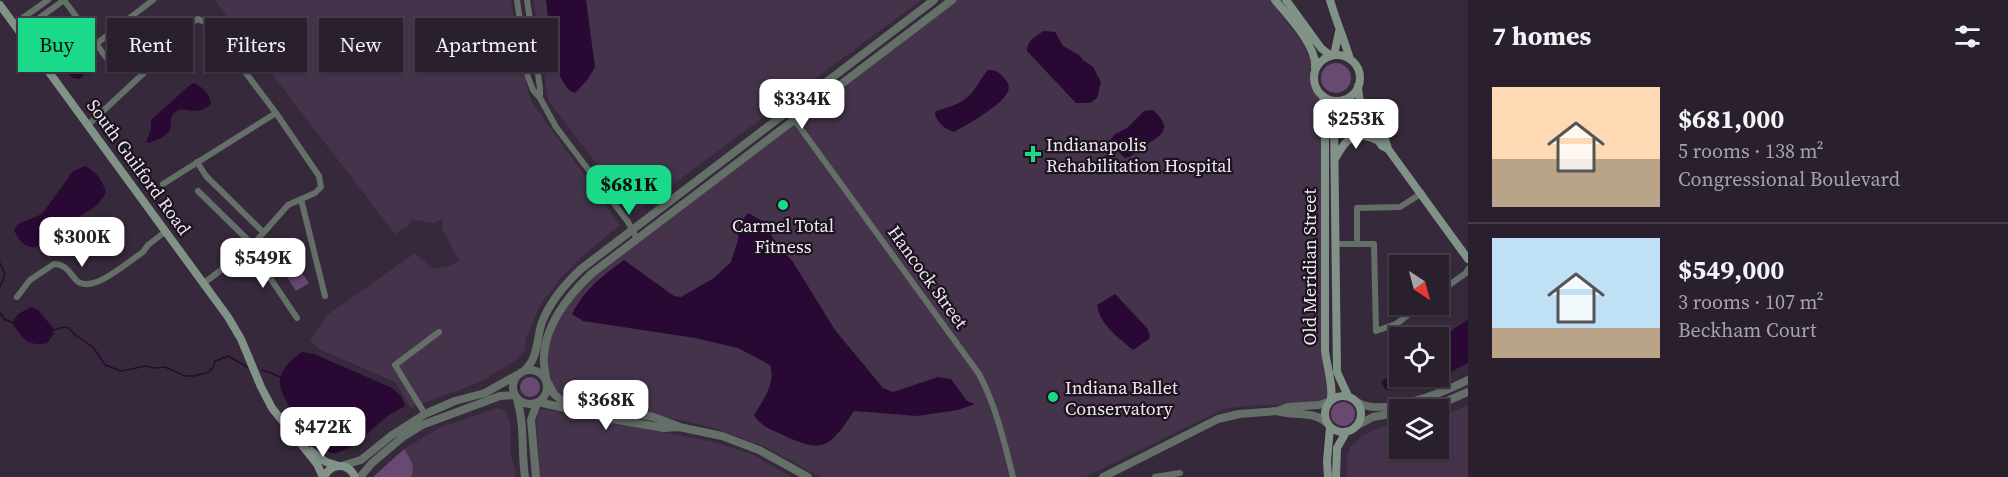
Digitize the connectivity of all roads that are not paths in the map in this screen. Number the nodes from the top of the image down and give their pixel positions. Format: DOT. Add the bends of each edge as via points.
graph roads {
  1 [pos="48,0"];
  2 [pos="64,0"];
  3 [pos="153,0"];
  4 [pos="517,0"];
  5 [pos="527,0"];
  6 [pos="934,0"];
  7 [pos="952,0"];
  8 [pos="1275,0"];
  9 [pos="1286,0"];
  10 [pos="1330,0"];
  11 [pos="0,5"];
  12 [pos="39,18"];
  13 [pos="14,24"];
  14 [pos="18,29"];
  15 [pos="1339,32"];
  16 [pos="96,44"];
  17 [pos="1333,55"];
  18 [pos="107,59"];
  19 [pos="1350,60"];
  20 [pos="1315,70"];
  21 [pos="49,72"];
  22 [pos="1358,86"];
  23 [pos="1323,96"];
  24 [pos="540,98"];
  25 [pos="1341,101"];
  26 [pos="788,111"];
  27 [pos="276,113"];
  28 [pos="794,120"];
  29 [pos="88,125"];
  30 [pos="1379,142"];
  31 [pos="1388,149"];
  32 [pos="1335,159"];
  33 [pos="197,162"];
  34 [pos="163,184"];
  35 [pos="198,191"];
  36 [pos="1422,193"];
  37 [pos="302,199"];
  38 [pos="631,230"];
  39 [pos="166,231"];
  40 [pos="263,232"];
  41 [pos="637,239"];
  42 [pos="1336,244"];
  43 [pos="1357,244"];
  44 [pos="251,246"];
  45 [pos="1468,259"];
  46 [pos="1468,272"];
  47 [pos="204,283"];
  48 [pos="1449,285"];
  49 [pos="325,296"];
  50 [pos="17,297"];
  51 [pos="1408,315"];
  52 [pos="297,318"];
  53 [pos="439,332"];
  54 [pos="525,370"];
  55 [pos="517,375"];
  56 [pos="546,380"];
  57 [pos="1468,380"];
  58 [pos="1468,392"];
  59 [pos="1348,396"];
  60 [pos="516,397"];
  61 [pos="1449,400"];
  62 [pos="1329,401"];
  63 [pos="1357,402"];
  64 [pos="537,403"];
  65 [pos="1277,411"];
  66 [pos="1389,413"];
  67 [pos="425,414"];
  68 [pos="1328,425"];
  69 [pos="1356,426"];
  70 [pos="679,427"];
  71 [pos="1346,432"];
  72 [pos="300,444"];
  73 [pos="307,452"];
  74 [pos="340,466"];
  75 [pos="1180,473"];
  76 [pos="803,476"];
  77 [pos="317,477"];
  78 [pos="323,477"];
  79 [pos="355,477"];
  80 [pos="360,477"];
  81 [pos="525,477"];
  82 [pos="536,477"];
  83 [pos="1013,477"];
  84 [pos="1103,477"];
  85 [pos="1155,477"];
  86 [pos="1328,477"];
  87 [pos="1336,477"];
  1 -- 13 [label="street"];
  2 -- 12 [label="street"];
  2 -- 16 [label="street"];
  3 -- 16 [label="street"];
  4 -- 24 [label="street" via="528,77"];
  5 -- 24 [label="street"];
  6 -- 26 [label="street"];
  7 -- 28 [label="street"];
  8 -- 20 [label="main road" via="1310,47"];
  9 -- 17 [label="main road" via="1321,48"];
  10 -- 15 [label="main road"];
  11 -- 13 [label="main road, South Guilford Road"];
  13 -- 14 [label="main road, South Guilford Road"];
  15 -- 17 [label="main road"];
  15 -- 19 [label="main road"];
  16 -- 18 [label="street"];
  17 -- 19 [label="main road"];
  17 -- 20 [label="main road" via="1321,61"];
  19 -- 22 [label="main road" via="1359,71"];
  20 -- 23 [label="main road" via="1315,85"];
  21 -- 29 [label="main road, South Guilford Road"];
  22 -- 25 [label="main road"];
  22 -- 31 [label="main road" via="1361,106"];
  23 -- 25 [label="main road"];
  23 -- 62 [label="main road, Old Meridian Street" via="1325,350 1333,393"];
  24 -- 38 [label="street" via="556,127"];
  25 -- 30 [label="main road" via="1358,112"];
  25 -- 32 [label="main road, Old Meridian Street" via="1334,116"];
  26 -- 28 [label="street, Hancock Street"];
  26 -- 38 [label="street"];
  27 -- 29 [label="street" via="209,24 198,19 190,21 175,44"];
  27 -- 33 [label="street"];
  27 -- 37 [label="street" via="321,180 320,190"];
  28 -- 41 [label="street"];
  28 -- 83 [label="street, Hancock Street" via="979,374 990,395"];
  29 -- 39 [label="main road, South Guilford Road"];
  30 -- 31 [label="main road"];
  30 -- 32 [label="main road" via="1363,135 1352,137"];
  31 -- 36 [label="main road"];
  32 -- 42 [label="main road, Old Meridian Street"];
  33 -- 34 [label="street"];
  33 -- 40 [label="street" via="206,176"];
  35 -- 44 [label="street"];
  36 -- 43 [label="street" via="1400,207 1357,208"];
  36 -- 45 [label="main road"];
  37 -- 40 [label="street" via="288,205"];
  37 -- 49 [label="street"];
  38 -- 41 [label="street"];
  38 -- 54 [label="street" via="580,269 560,292 544,318 534,359"];
  39 -- 47 [label="main road, South Guilford Road"];
  39 -- 50 [label="street" via="143,252 99,281 79,283 64,266 54,264 30,280"];
  40 -- 44 [label="street"];
  41 -- 56 [label="street" via="591,274 563,306 546,343"];
  42 -- 43 [label="street"];
  42 -- 59 [label="main road, Old Meridian Street" via="1336,372"];
  43 -- 51 [label="street" via="1374,244 1376,331"];
  44 -- 47 [label="street"];
  44 -- 52 [label="street"];
  46 -- 48 [label="street"];
  47 -- 72 [label="main road, South Guilford Road" via="241,339 272,408"];
  53 -- 67 [label="street" via="395,365"];
  54 -- 55 [label="street"];
  54 -- 56 [label="street" via="538,371"];
  55 -- 60 [label="street" via="513,386"];
  55 -- 67 [label="street" via="489,391"];
  56 -- 64 [label="street" via="547,392"];
  56 -- 70 [label="street" via="561,400 653,417"];
  57 -- 63 [label="street" via="1432,396 1375,409"];
  58 -- 61 [label="street"];
  59 -- 62 [label="main road" via="1340,395"];
  59 -- 63 [label="main road"];
  60 -- 64 [label="street" via="527,404"];
  60 -- 80 [label="street" via="500,396 422,425 372,463"];
  60 -- 81 [label="street" via="522,422"];
  62 -- 65 [label="street"];
  62 -- 68 [label="main road" via="1324,412"];
  63 -- 69 [label="main road" via="1361,416"];
  64 -- 70 [label="street" via="664,428"];
  64 -- 82 [label="street" via="531,418"];
  65 -- 68 [label="street" via="1317,416"];
  65 -- 84 [label="street" via="1239,414 1211,422"];
  66 -- 69 [label="street"];
  67 -- 74 [label="street" via="361,460"];
  68 -- 71 [label="main road"];
  68 -- 86 [label="main road"];
  69 -- 71 [label="main road"];
  70 -- 76 [label="street" via="744,443"];
  71 -- 87 [label="main road" via="1336,450"];
  72 -- 73 [label="main road, South Guilford Road"];
  72 -- 74 [label="main road, South Guilford Road" via="326,462"];
  73 -- 77 [label="main road"];
  73 -- 78 [label="main road, South Guilford Road"];
  74 -- 78 [label="main road" via="329,469"];
  74 -- 79 [label="main road, South Guilford Road" via="351,470"];
  75 -- 85 [label="street"];
}
